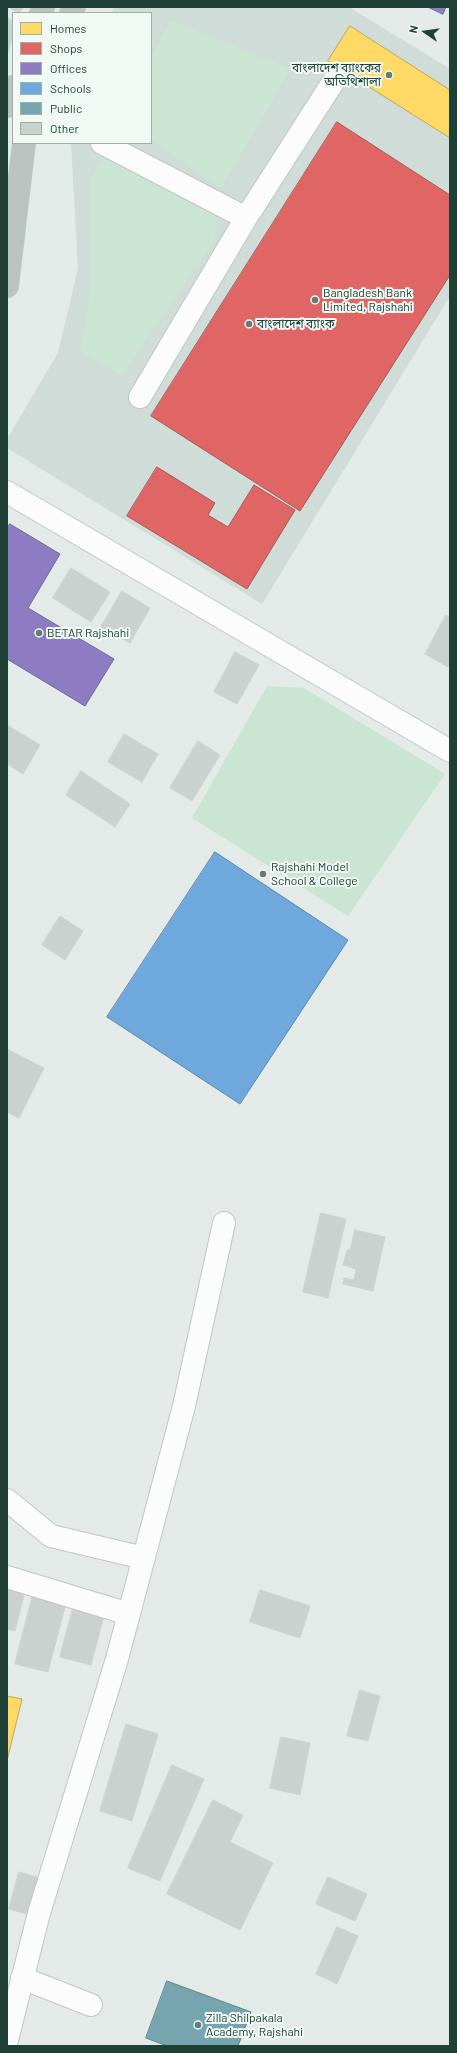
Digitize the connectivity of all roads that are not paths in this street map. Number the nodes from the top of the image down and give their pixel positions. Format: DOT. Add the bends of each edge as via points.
graph roads {
  1 [pos="335,79"];
  2 [pos="12,90"];
  3 [pos="7,106"];
  4 [pos="24,144"];
  5 [pos="104,144"];
  6 [pos="246,218"];
  7 [pos="7,286"];
  8 [pos="140,397"];
  9 [pos="7,492"];
  10 [pos="450,751"];
  11 [pos="224,1223"];
  12 [pos="7,1500"];
  13 [pos="144,1558"];
  14 [pos="7,1577"];
  15 [pos="129,1614"];
  16 [pos="22,1978"];
  17 [pos="91,2005"];
  18 [pos="7,2040"];
  1 -- 6 [label="street"];
  2 -- 3 [label="highway"];
  4 -- 7 [label="highway"];
  5 -- 6 [label="street"];
  6 -- 8 [label="street"];
  9 -- 10 [label="street"];
  11 -- 13 [label="street" via="184,1406"];
  12 -- 13 [label="street" via="51,1536"];
  13 -- 15 [label="street"];
  14 -- 15 [label="street"];
  15 -- 16 [label="street" via="39,1913"];
  16 -- 17 [label="street"];
  16 -- 18 [label="street"];
}
